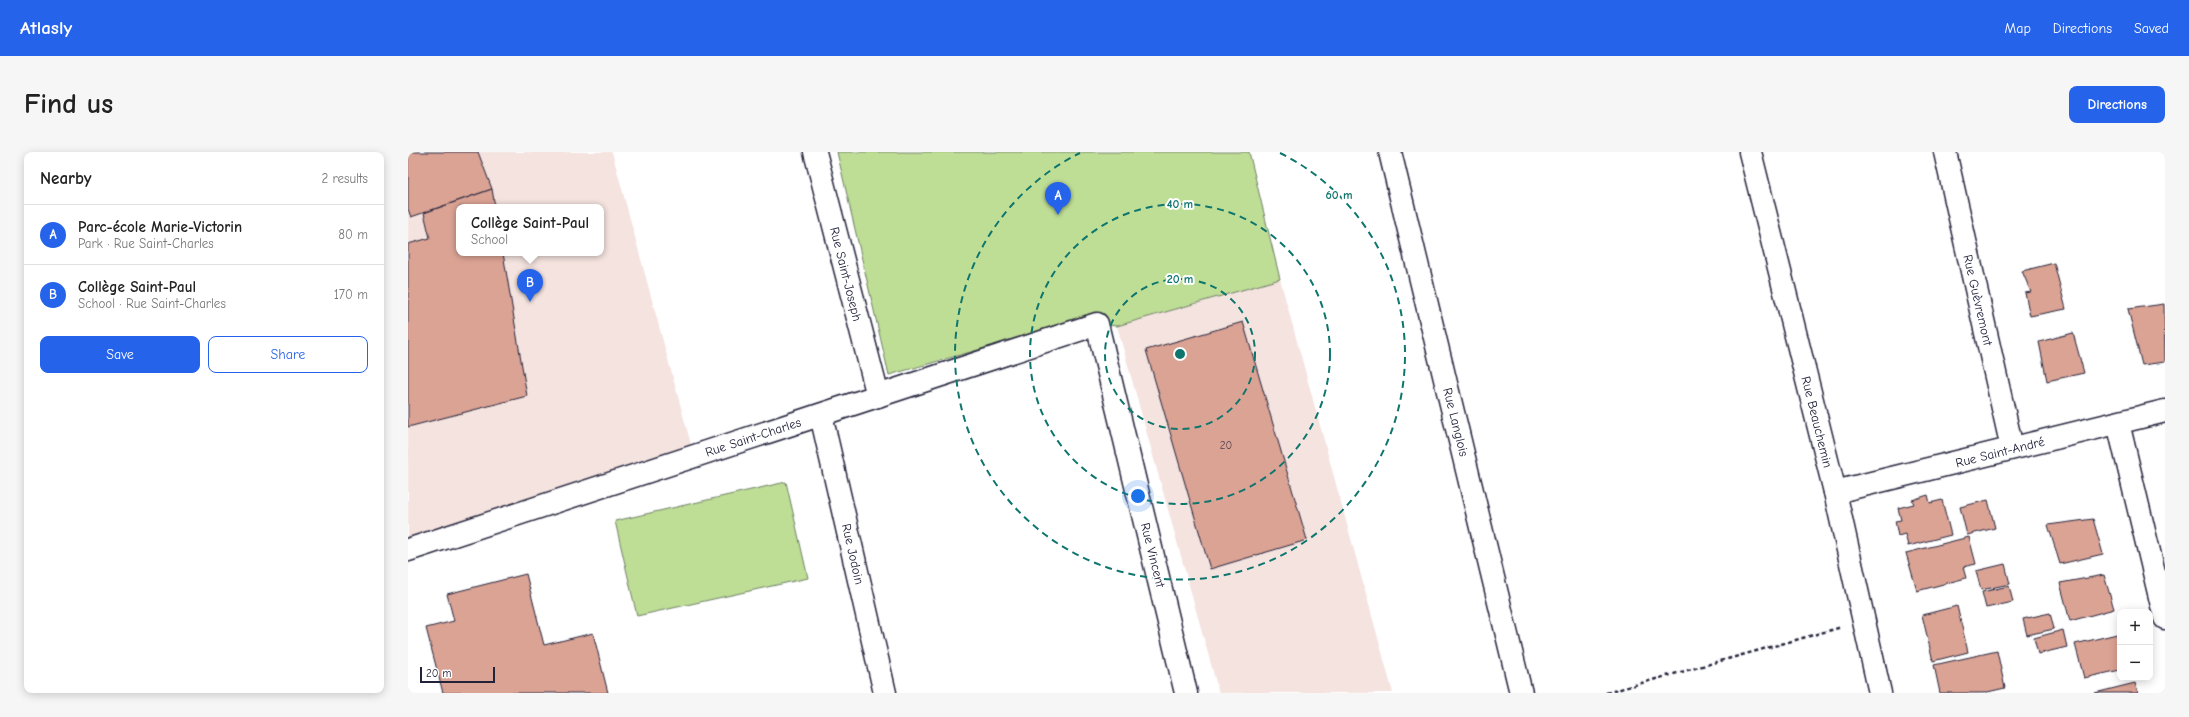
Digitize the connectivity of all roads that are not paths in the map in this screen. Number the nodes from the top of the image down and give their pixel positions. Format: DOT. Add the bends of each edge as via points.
graph roads {
  1 [pos="815,152"];
  2 [pos="1390,152"];
  3 [pos="1750,152"];
  4 [pos="1945,152"];
  5 [pos="1097,324"];
  6 [pos="878,396"];
  7 [pos="2165,411"];
  8 [pos="821,415"];
  9 [pos="2118,423"];
  10 [pos="2012,448"];
  11 [pos="1835,492"];
  12 [pos="408,550"];
  13 [pos="2165,618"];
  14 [pos="885,693"];
  15 [pos="1186,693"];
  16 [pos="1521,693"];
  17 [pos="1880,693"];
  1 -- 6 [label="street, Rue Saint-Joseph"];
  2 -- 16 [label="street, Rue Langlois"];
  3 -- 11 [label="street, Rue Beauchemin"];
  4 -- 10 [label="street, Rue Guèvremont"];
  5 -- 6 [label="street, Rue Saint-Charles"];
  5 -- 15 [label="street, Rue Vincent"];
  6 -- 8 [label="street, Rue Saint-Charles"];
  7 -- 9 [label="street, Rue Saint-André"];
  8 -- 12 [label="street, Rue Saint-Charles"];
  8 -- 14 [label="street, Rue Jodoin"];
  9 -- 10 [label="street, Rue Saint-André"];
  9 -- 13 [label="street"];
  10 -- 11 [label="street, Rue Saint-André"];
  11 -- 17 [label="street, Rue Beauchemin"];
}
